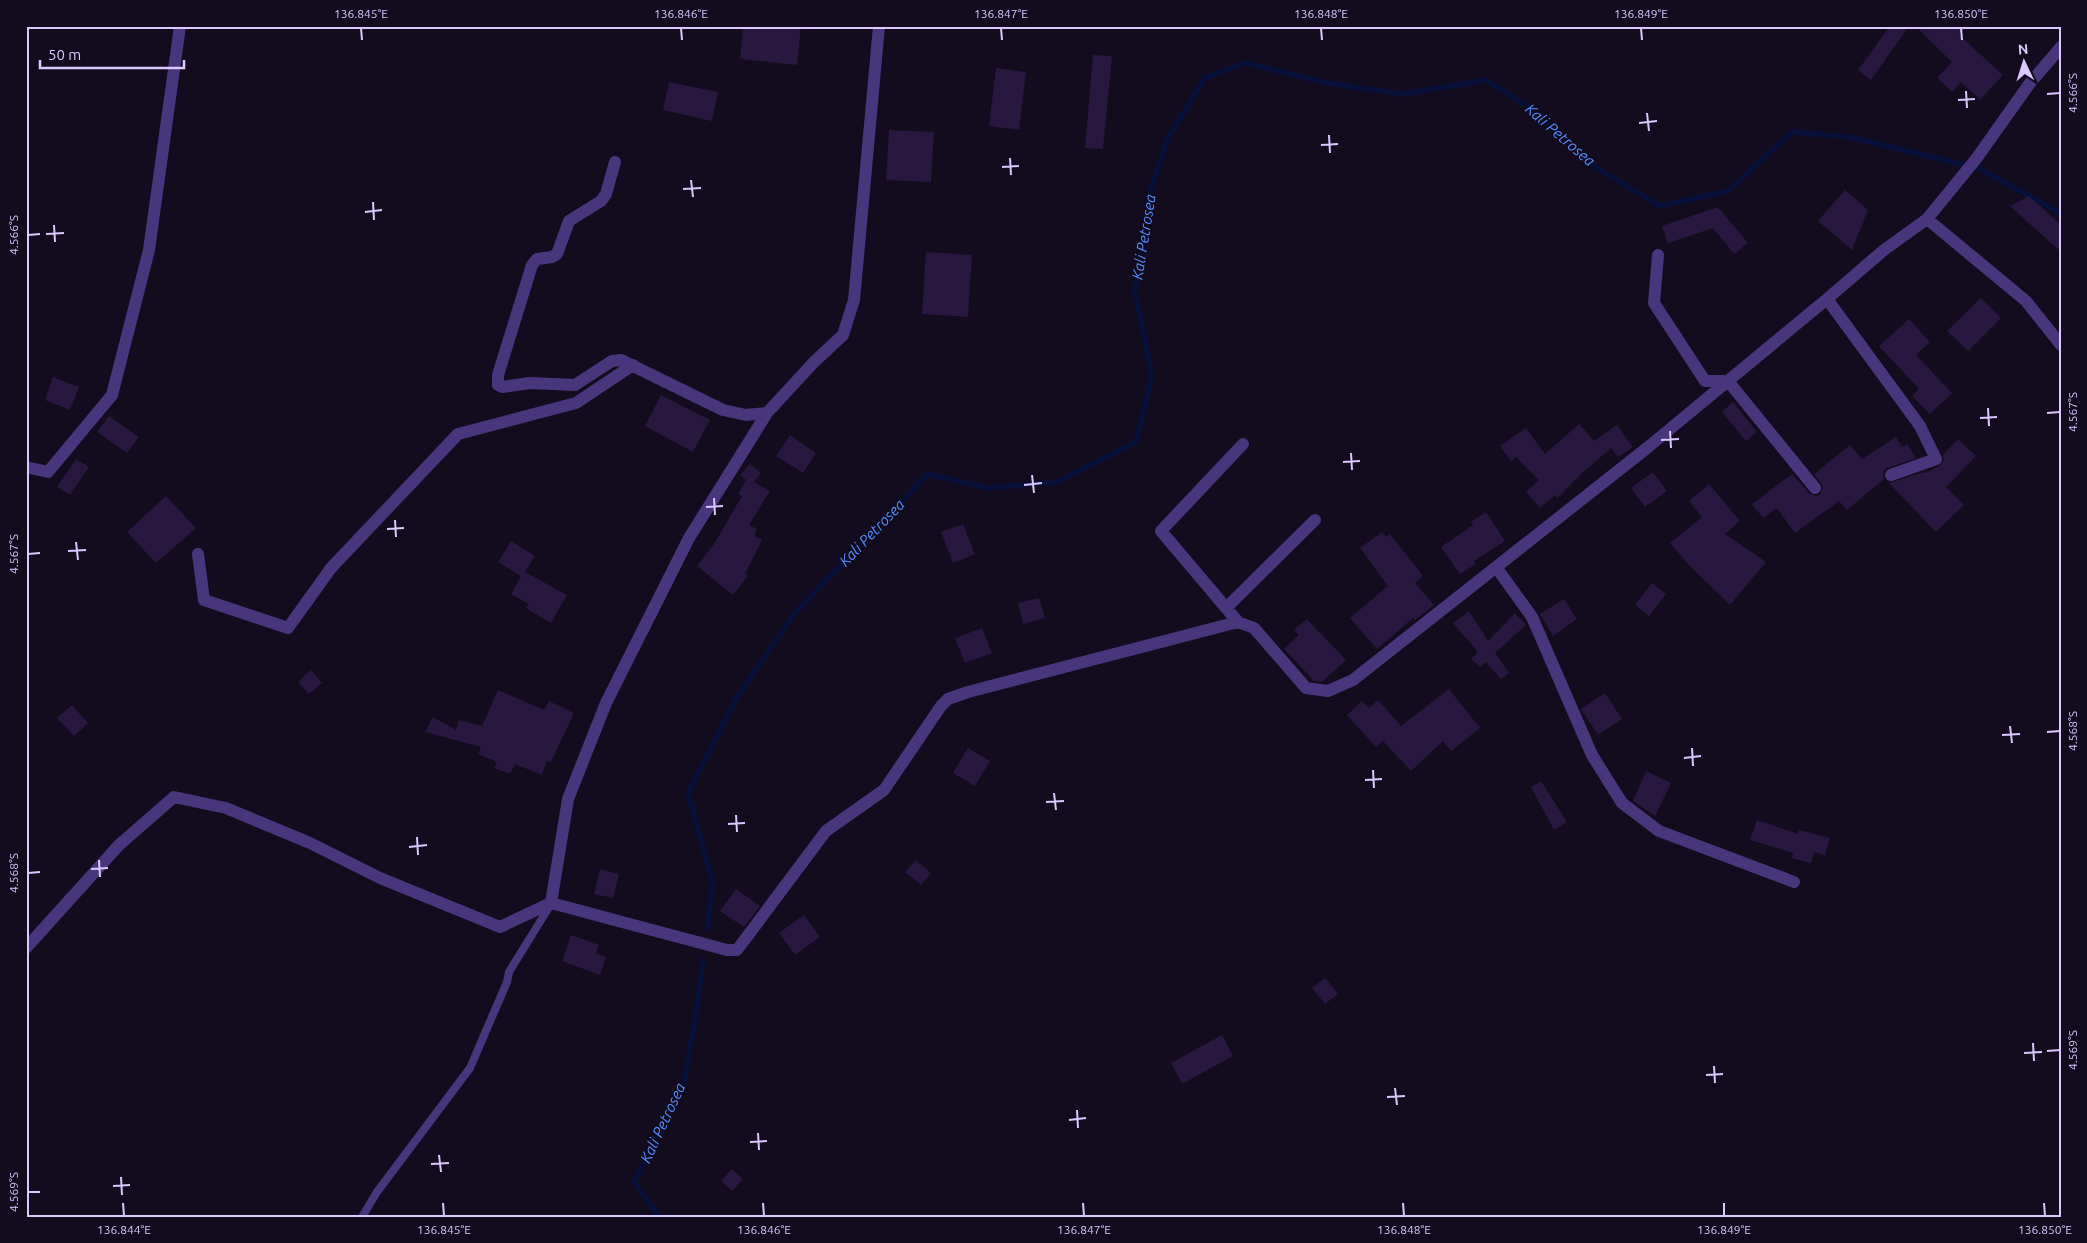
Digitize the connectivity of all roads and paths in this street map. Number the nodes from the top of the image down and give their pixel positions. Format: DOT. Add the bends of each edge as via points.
graph roads {
  1 [pos="180,26"];
  2 [pos="879,26"];
  3 [pos="2061,48"];
  4 [pos="615,162"];
  5 [pos="1927,218"];
  6 [pos="1658,255"];
  7 [pos="1828,299"];
  8 [pos="2061,345"];
  9 [pos="633,366"];
  10 [pos="1728,381"];
  11 [pos="767,413"];
  12 [pos="1243,444"];
  13 [pos="26,467"];
  14 [pos="1891,475"];
  15 [pos="1815,488"];
  16 [pos="1315,520"];
  17 [pos="198,554"];
  18 [pos="1496,567"];
  19 [pos="1226,608"];
  20 [pos="1238,622"];
  21 [pos="1794,882"];
  22 [pos="551,903"];
  23 [pos="26,948"];
  24 [pos="362,1217"];
  1 -- 13 [label="street" via="149,250 112,395 48,472"];
  2 -- 11 [label="street" via="854,300 842,335"];
  3 -- 5 [label="street" via="2030,83 1976,159"];
  4 -- 9 [label="street" via="601,201 569,221 557,254 537,259 532,265 498,384 502,387 530,383 576,384 612,361 621,360"];
  5 -- 7 [label="street"];
  5 -- 8 [label="street" via="2026,301"];
  6 -- 10 [label="street" via="1654,303 1705,381"];
  7 -- 10 [label="street"];
  7 -- 14 [label="street" via="1920,426 1936,459"];
  9 -- 11 [label="street" via="723,410 746,415"];
  9 -- 17 [label="street" via="576,403 458,434 331,568 288,628 204,600"];
  10 -- 15 [label="street"];
  10 -- 18 [label="street"];
  11 -- 22 [label="street" via="689,538 606,703 568,798"];
  12 -- 19 [label="street" via="1161,531"];
  16 -- 19 [label="street"];
  18 -- 20 [label="street" via="1353,680 1328,691 1306,688 1254,628"];
  18 -- 21 [label="street" via="1532,617 1592,755 1622,803 1659,831"];
  19 -- 20 [label="street"];
  20 -- 22 [label="street" via="948,699 940,706 884,790 826,831 737,950 650,931"];
  22 -- 23 [label="street" via="500,927 380,878 310,843 226,808 174,797 119,845"];
  22 -- 24 [label="lane" via="509,972 470,1068 377,1192"];
}
